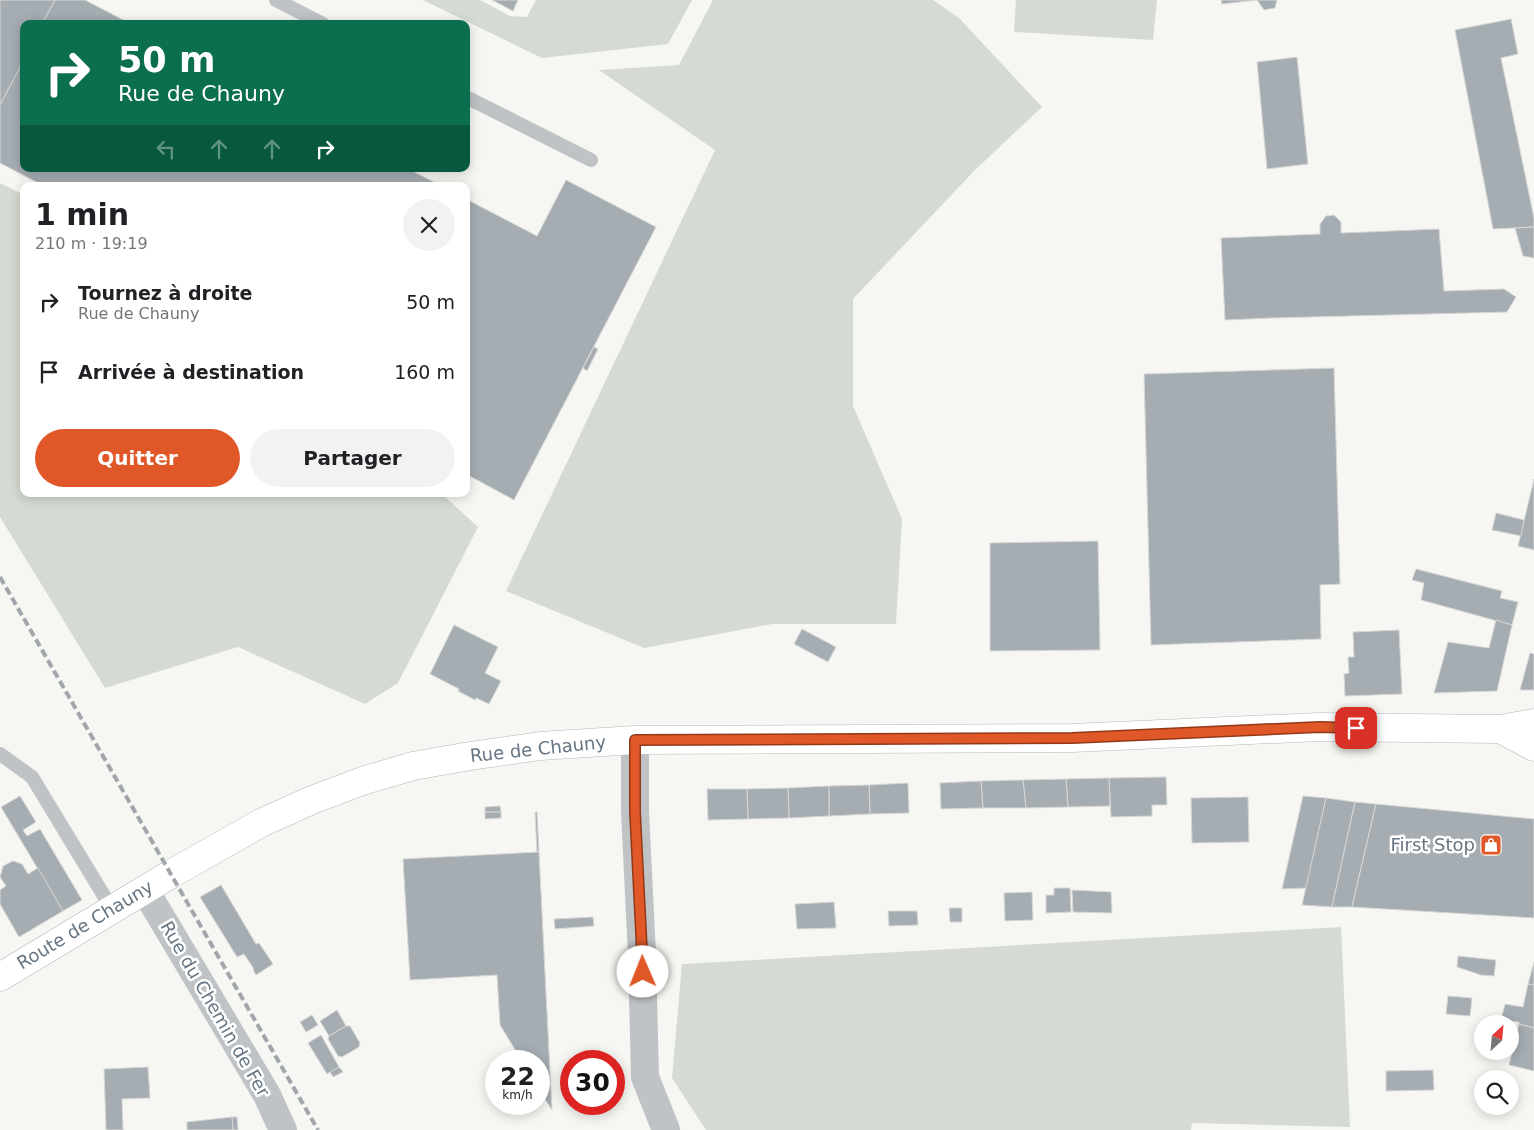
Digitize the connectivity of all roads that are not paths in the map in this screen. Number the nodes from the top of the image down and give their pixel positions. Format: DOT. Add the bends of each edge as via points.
graph roads {
  1 [pos="276,0"];
  2 [pos="315,20"];
  3 [pos="470,98"];
  4 [pos="591,160"];
  5 [pos="1534,723"];
  6 [pos="1500,729"];
  7 [pos="635,740"];
  8 [pos="1534,747"];
  9 [pos="0,754"];
  10 [pos="171,874"];
  11 [pos="145,890"];
  12 [pos="112,909"];
  13 [pos="0,977"];
  14 [pos="283,1130"];
  15 [pos="666,1130"];
  1 -- 2 [label="lane"];
  3 -- 4 [label="lane"];
  5 -- 6 [label="street, Rue de Chauny"];
  6 -- 7 [label="street, Rue de Chauny" via="1320,727 1072,738"];
  6 -- 8 [label="street, Rue de Chauny"];
  7 -- 10 [label="street, Rue de Chauny" via="540,746 413,766 312,800 261,823"];
  7 -- 15 [label="street" via="645,1077"];
  9 -- 12 [label="lane" via="32,777"];
  10 -- 11 [label="street, Route de Chauny"];
  11 -- 12 [label="street, Route de Chauny"];
  11 -- 14 [label="street, Rue du Chemin de Fer" via="266,1095"];
  12 -- 13 [label="street, Route de Chauny"];
}
